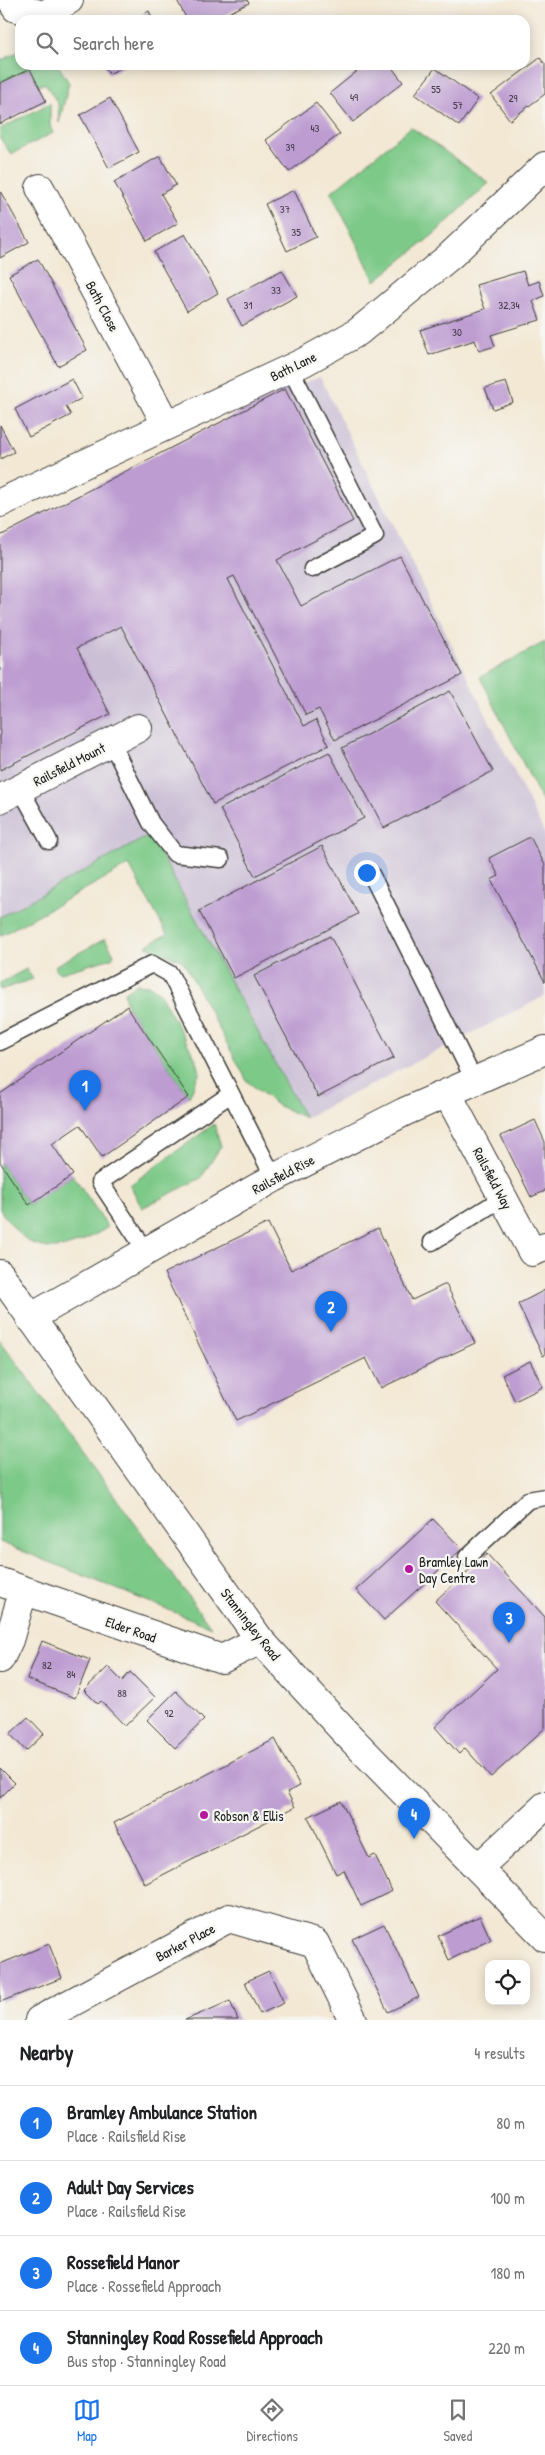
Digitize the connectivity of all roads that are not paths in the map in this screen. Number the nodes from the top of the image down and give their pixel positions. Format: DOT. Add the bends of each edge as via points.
graph roads {
  1 [pos="69,0"];
  2 [pos="14,4"];
  3 [pos="545,166"];
  4 [pos="40,188"];
  5 [pos="290,368"];
  6 [pos="166,424"];
  7 [pos="0,503"];
  8 [pos="312,569"];
  9 [pos="138,728"];
  10 [pos="111,742"];
  11 [pos="10,794"];
  12 [pos="49,841"];
  13 [pos="221,859"];
  14 [pos="370,874"];
  15 [pos="0,1042"];
  16 [pos="545,1050"];
  17 [pos="474,1080"];
  18 [pos="447,1093"];
  19 [pos="232,1094"];
  20 [pos="274,1178"];
  21 [pos="504,1197"];
  22 [pos="432,1242"];
  23 [pos="545,1247"];
  24 [pos="146,1251"];
  25 [pos="0,1274"];
  26 [pos="30,1318"];
  27 [pos="545,1497"];
  28 [pos="467,1557"];
  29 [pos="12,1587"];
  30 [pos="260,1640"];
  31 [pos="0,1659"];
  32 [pos="545,1806"];
  33 [pos="478,1868"];
  34 [pos="545,1937"];
  35 [pos="39,2020"];
  36 [pos="353,2020"];
  1 -- 2 [label="street" via="44,15"];
  3 -- 5 [label="street, Bath Lane" via="450,256 358,332"];
  4 -- 6 [label="street, Bath Close"];
  5 -- 6 [label="street, Bath Lane"];
  5 -- 8 [label="lane" via="375,536"];
  6 -- 7 [label="street, Bath Lane"];
  9 -- 10 [label="street, Railsfield Mount"];
  10 -- 11 [label="street, Railsfield Mount"];
  10 -- 13 [label="lane" via="151,823 175,854"];
  11 -- 12 [label="lane"];
  14 -- 17 [label="lane"];
  15 -- 19 [label="lane" via="152,964 170,974"];
  16 -- 17 [label="street, Railsfield Rise"];
  17 -- 18 [label="street, Railsfield Rise"];
  18 -- 20 [label="street, Railsfield Rise"];
  18 -- 21 [label="street, Railsfield Way"];
  19 -- 20 [label="lane"];
  19 -- 24 [label="lane" via="100,1182"];
  20 -- 24 [label="street, Railsfield Rise"];
  21 -- 22 [label="lane"];
  21 -- 23 [label="street, Railsfield Way" via="532,1252"];
  24 -- 26 [label="street, Railsfield Rise"];
  25 -- 26 [label="street, Stanningley Road"];
  26 -- 30 [label="street, Stanningley Road"];
  27 -- 28 [label="lane" via="528,1500"];
  29 -- 30 [label="street, Elder Road" via="222,1659"];
  29 -- 31 [label="street" via="9,1640"];
  30 -- 33 [label="street, Stanningley Road"];
  32 -- 33 [label="street"];
  33 -- 34 [label="street, Stanningley Road"];
  35 -- 36 [label="street, Barker Place" via="228,1918 315,1943"];
}
